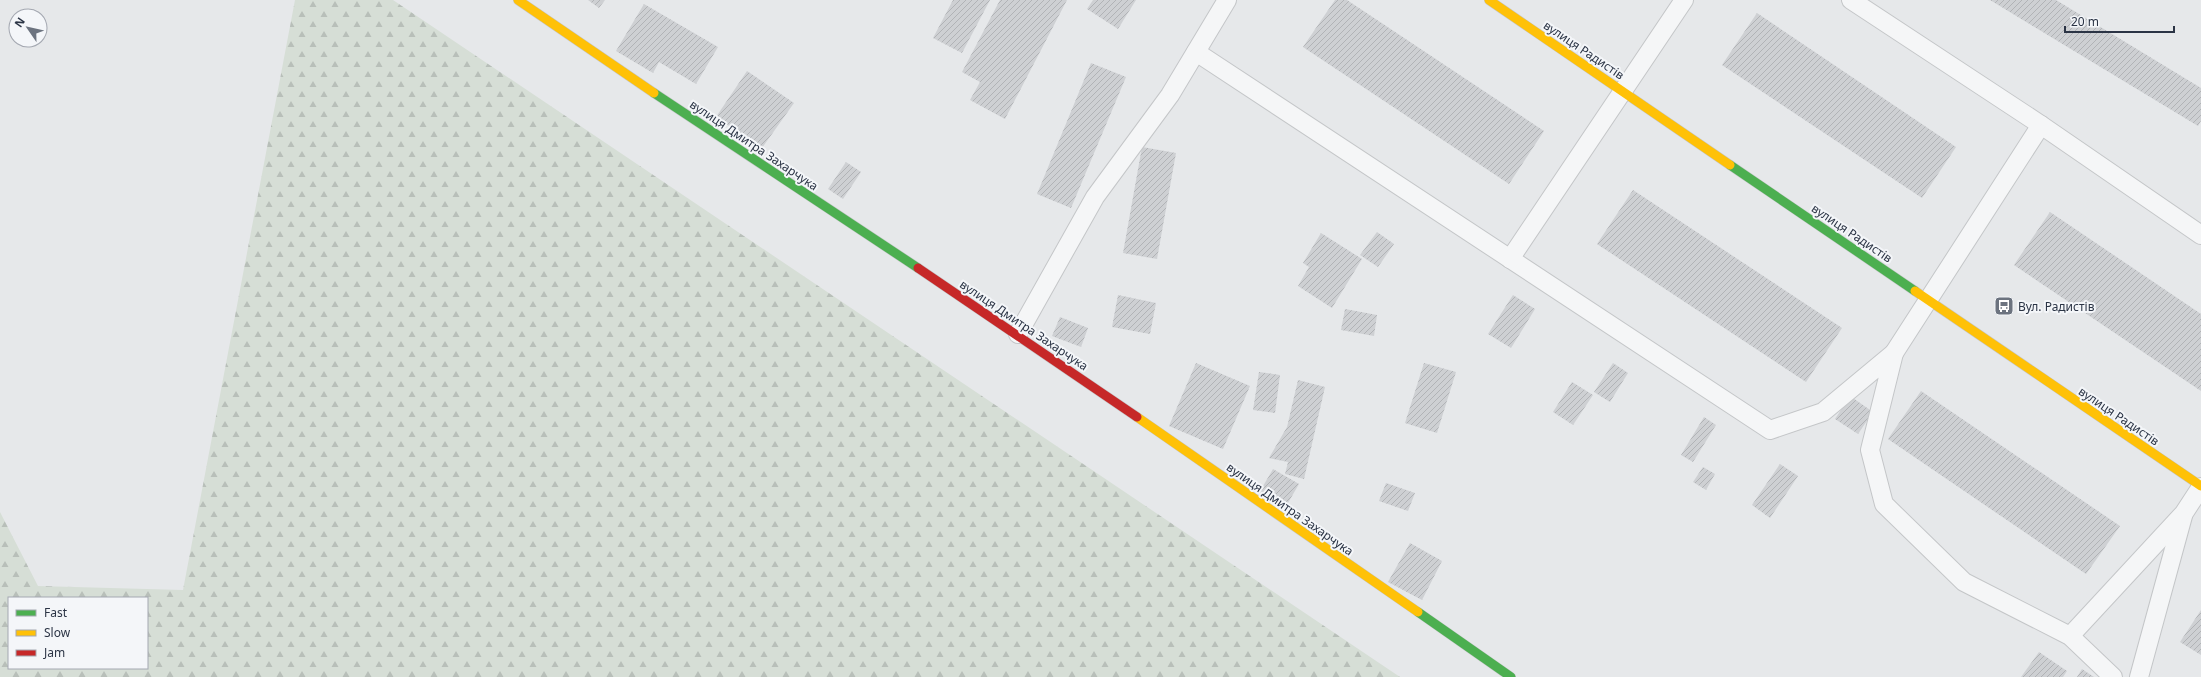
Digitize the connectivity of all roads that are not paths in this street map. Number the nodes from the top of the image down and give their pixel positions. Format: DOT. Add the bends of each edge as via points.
graph roads {
  1 [pos="518,0"];
  2 [pos="1227,0"];
  3 [pos="1489,0"];
  4 [pos="1684,0"];
  5 [pos="1850,0"];
  6 [pos="1196,52"];
  7 [pos="1624,92"];
  8 [pos="2041,125"];
  9 [pos="2201,235"];
  10 [pos="1510,259"];
  11 [pos="1928,300"];
  12 [pos="1018,334"];
  13 [pos="1894,353"];
  14 [pos="2201,486"];
  15 [pos="2184,513"];
  16 [pos="2070,636"];
  17 [pos="1511,677"];
  18 [pos="2113,677"];
  19 [pos="2139,677"];
  1 -- 12 [label="street, вулиця Дмитра Захарчука" via="604,60"];
  2 -- 6 [label="lane"];
  3 -- 7 [label="street, вулиця Радистів"];
  4 -- 7 [label="lane"];
  5 -- 8 [label="lane"];
  6 -- 10 [label="lane"];
  6 -- 12 [label="lane" via="1170,94 1095,197"];
  7 -- 10 [label="lane"];
  7 -- 11 [label="street, вулиця Радистів"];
  8 -- 9 [label="lane"];
  8 -- 11 [label="lane"];
  10 -- 13 [label="lane" via="1770,430 1823,412"];
  11 -- 13 [label="lane"];
  11 -- 14 [label="street, вулиця Радистів"];
  12 -- 17 [label="street, вулиця Дмитра Захарчука"];
  13 -- 16 [label="lane" via="1870,450 1884,504 1964,582"];
  14 -- 15 [label="lane"];
  15 -- 16 [label="lane"];
  15 -- 19 [label="lane"];
  16 -- 18 [label="lane"];
}
